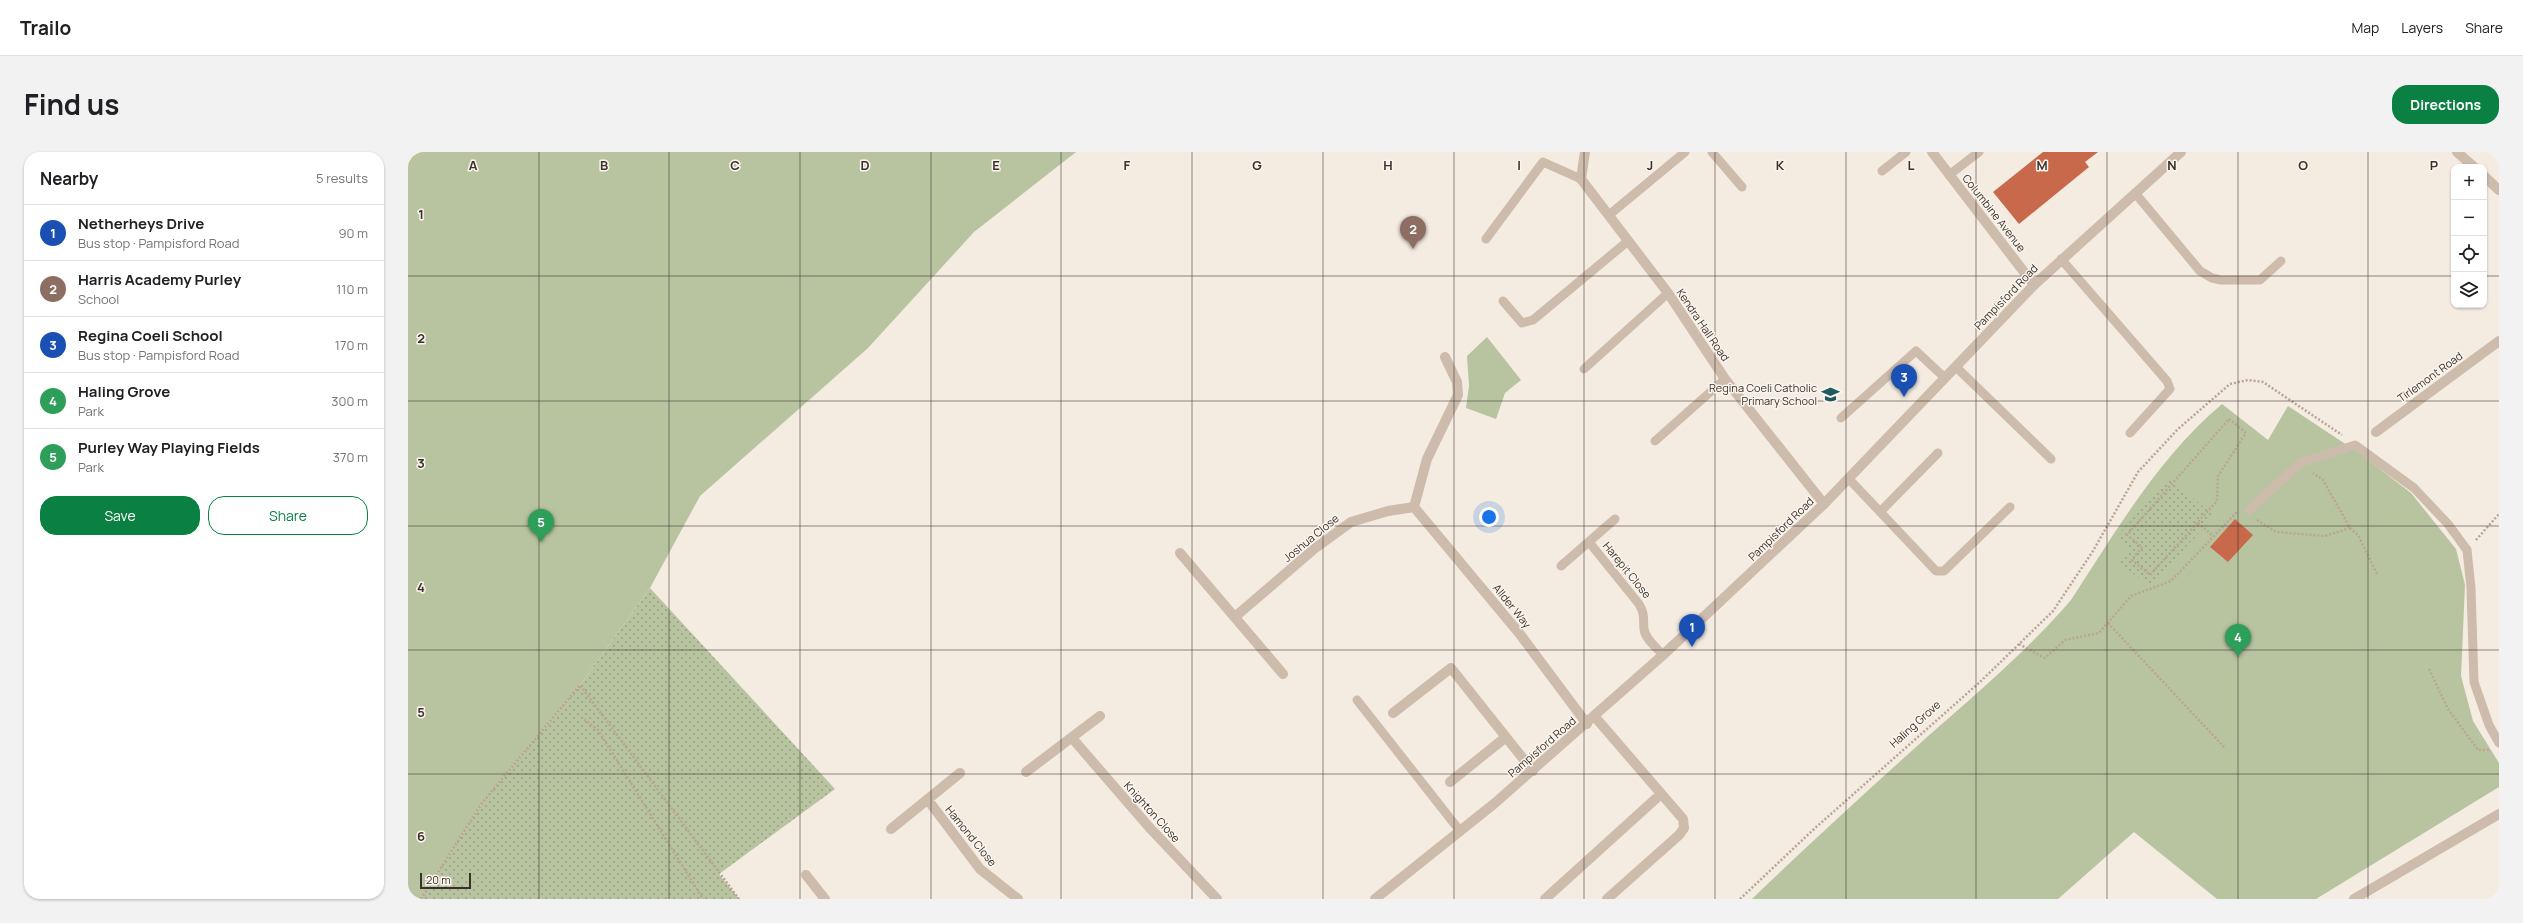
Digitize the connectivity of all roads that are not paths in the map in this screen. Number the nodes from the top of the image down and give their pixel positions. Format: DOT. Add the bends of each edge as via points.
graph roads {
  1 [pos="1585,152"];
  2 [pos="1685,152"];
  3 [pos="1712,152"];
  4 [pos="1906,152"];
  5 [pos="1932,152"];
  6 [pos="1979,152"];
  7 [pos="2181,152"];
  8 [pos="2457,152"];
  9 [pos="2471,164"];
  10 [pos="1882,171"];
  11 [pos="1949,175"];
  12 [pos="1581,179"];
  13 [pos="2487,179"];
  14 [pos="1742,187"];
  15 [pos="2499,190"];
  16 [pos="2135,193"];
  17 [pos="1609,215"];
  18 [pos="1486,238"];
  19 [pos="1628,241"];
  20 [pos="2061,259"];
  21 [pos="2281,262"];
  22 [pos="2034,285"];
  23 [pos="1668,293"];
  24 [pos="1503,301"];
  25 [pos="2499,341"];
  26 [pos="1445,357"];
  27 [pos="1956,367"];
  28 [pos="1584,369"];
  29 [pos="1945,378"];
  30 [pos="1725,379"];
  31 [pos="1841,418"];
  32 [pos="2376,432"];
  33 [pos="2130,433"];
  34 [pos="1655,441"];
  35 [pos="1938,453"];
  36 [pos="2051,459"];
  37 [pos="1849,479"];
  38 [pos="1824,504"];
  39 [pos="2010,506"];
  40 [pos="1414,507"];
  41 [pos="2249,510"];
  42 [pos="1880,512"];
  43 [pos="1615,519"];
  44 [pos="1589,542"];
  45 [pos="1180,553"];
  46 [pos="1561,566"];
  47 [pos="1236,616"];
  48 [pos="1663,656"];
  49 [pos="1283,674"];
  50 [pos="1357,700"];
  51 [pos="1393,713"];
  52 [pos="1100,716"];
  53 [pos="1595,717"];
  54 [pos="1587,724"];
  55 [pos="1506,737"];
  56 [pos="1072,738"];
  57 [pos="2499,743"];
  58 [pos="1533,771"];
  59 [pos="1026,772"];
  60 [pos="960,773"];
  61 [pos="1450,782"];
  62 [pos="1661,794"];
  63 [pos="928,800"];
  64 [pos="2499,814"];
  65 [pos="891,829"];
  66 [pos="1460,831"];
  67 [pos="806,876"];
  68 [pos="825,899"];
  69 [pos="1018,899"];
  70 [pos="1217,899"];
  71 [pos="1375,899"];
  72 [pos="1545,899"];
  73 [pos="1607,899"];
  74 [pos="2354,899"];
  1 -- 12 [label="street"];
  2 -- 17 [label="lane"];
  3 -- 14 [label="lane"];
  4 -- 10 [label="lane"];
  5 -- 11 [label="street, Columbine Avenue"];
  6 -- 11 [label="lane, Columbine Avenue"];
  7 -- 16 [label="street, Pampisford Road"];
  8 -- 9 [label="street"];
  11 -- 22 [label="street, Columbine Avenue"];
  12 -- 17 [label="street, Kendra Hall Road"];
  12 -- 18 [label="lane" via="1543,162"];
  13 -- 15 [label="street"];
  16 -- 20 [label="street, Pampisford Road"];
  16 -- 21 [label="lane" via="2200,271 2212,278 2260,280"];
  17 -- 19 [label="street, Kendra Hall Road"];
  19 -- 23 [label="street, Kendra Hall Road"];
  19 -- 24 [label="lane" via="1533,320 1522,323"];
  20 -- 22 [label="street, Pampisford Road"];
  20 -- 33 [label="lane" via="2167,381 2170,389"];
  22 -- 27 [label="street, Pampisford Road"];
  23 -- 28 [label="lane"];
  23 -- 30 [label="street, Kendra Hall Road"];
  25 -- 32 [label="street, Tirlemont Road"];
  26 -- 40 [label="street" via="1457,382 1458,395 1427,459"];
  27 -- 29 [label="street, Pampisford Road"];
  27 -- 36 [label="lane"];
  29 -- 31 [label="lane" via="1916,351"];
  29 -- 37 [label="street, Pampisford Road"];
  30 -- 34 [label="lane"];
  30 -- 38 [label="street, Kendra Hall Road"];
  35 -- 42 [label="lane"];
  37 -- 38 [label="street, Pampisford Road"];
  37 -- 42 [label="lane"];
  38 -- 48 [label="street, Pampisford Road"];
  39 -- 42 [label="lane" via="1944,571 1936,571"];
  40 -- 47 [label="street, Joshua Close" via="1388,511 1351,522 1314,549"];
  40 -- 54 [label="street, Allder Way" via="1519,633"];
  41 -- 57 [label="lane" via="2300,463 2355,445 2414,488 2448,524 2467,550 2474,682 2489,725"];
  43 -- 44 [label="lane, Harepit Close"];
  44 -- 46 [label="lane, Harepit Close"];
  44 -- 48 [label="lane, Harepit Close" via="1645,613 1644,630"];
  45 -- 47 [label="street"];
  47 -- 49 [label="street"];
  48 -- 53 [label="street, Pampisford Road"];
  50 -- 66 [label="lane"];
  51 -- 55 [label="street" via="1452,668"];
  52 -- 56 [label="street"];
  53 -- 54 [label="street, Pampisford Road"];
  53 -- 62 [label="street"];
  54 -- 58 [label="street, Pampisford Road"];
  55 -- 58 [label="street"];
  55 -- 61 [label="street"];
  56 -- 59 [label="street"];
  56 -- 70 [label="street, Knighton Close" via="1149,827"];
  58 -- 66 [label="street, Pampisford Road"];
  60 -- 63 [label="street"];
  62 -- 72 [label="street"];
  62 -- 73 [label="street" via="1683,819 1684,828"];
  63 -- 65 [label="street"];
  63 -- 69 [label="street, Hamond Close" via="980,869"];
  64 -- 74 [label="street"];
  66 -- 71 [label="street, Pampisford Road"];
  67 -- 68 [label="street"];
}
